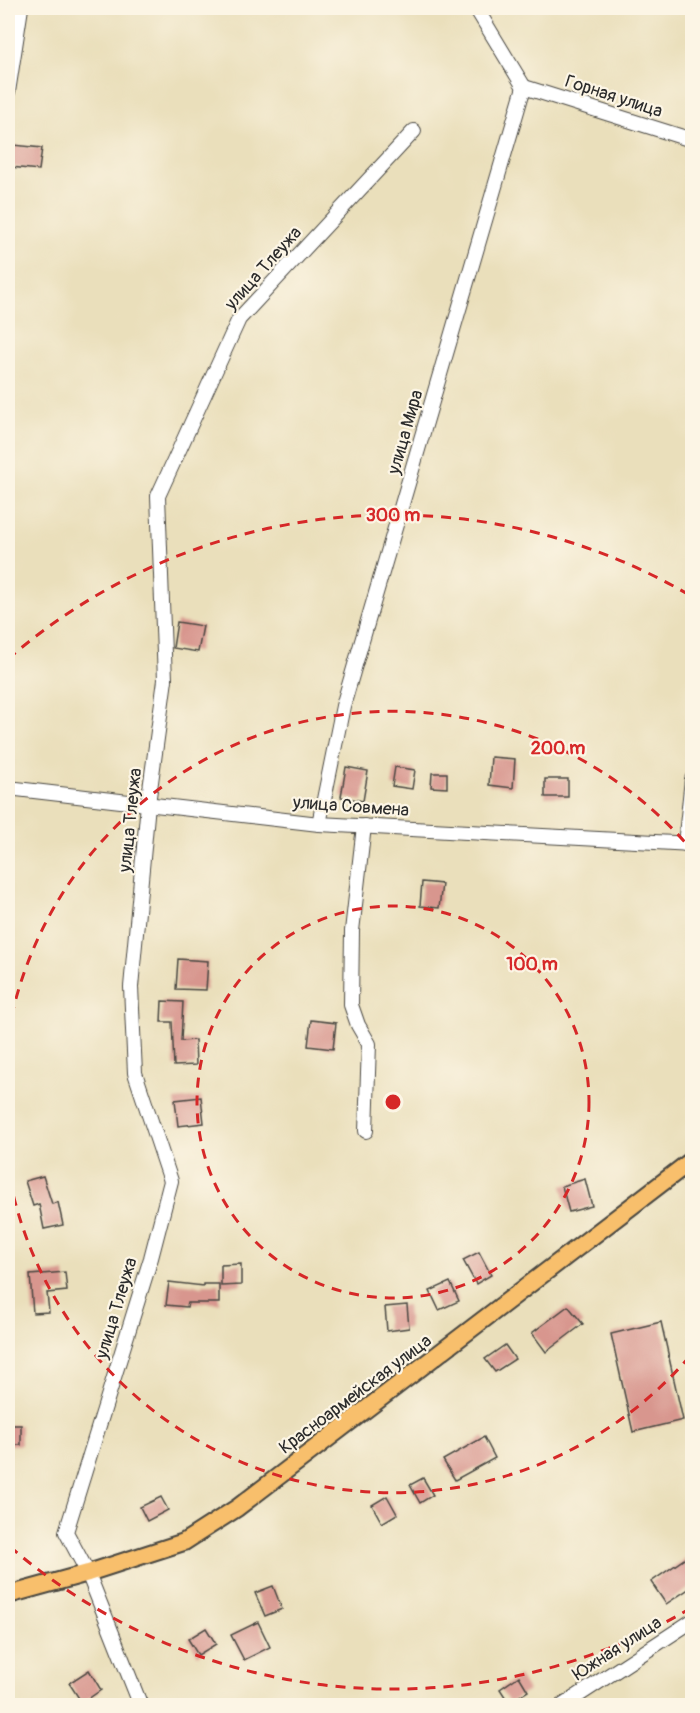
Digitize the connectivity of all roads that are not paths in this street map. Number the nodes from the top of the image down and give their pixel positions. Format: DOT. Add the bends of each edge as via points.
graph roads {
  1 [pos="21,8"];
  2 [pos="476,8"];
  3 [pos="525,87"];
  4 [pos="8,92"];
  5 [pos="414,130"];
  6 [pos="693,140"];
  7 [pos="693,779"];
  8 [pos="8,788"];
  9 [pos="148,804"];
  10 [pos="319,824"];
  11 [pos="364,826"];
  12 [pos="689,844"];
  13 [pos="366,1131"];
  14 [pos="693,1160"];
  15 [pos="88,1573"];
  16 [pos="8,1595"];
  17 [pos="693,1621"];
  18 [pos="141,1706"];
  19 [pos="562,1706"];
  1 -- 4 [label="street"];
  2 -- 3 [label="street"];
  3 -- 6 [label="street, Горная улица"];
  3 -- 10 [label="street, улица Мира" via="343,706"];
  5 -- 9 [label="street, улица Тлеужа" via="239,319 158,496 165,680"];
  7 -- 12 [label="street"];
  8 -- 9 [label="street, улица Совмена"];
  9 -- 10 [label="street, улица Совмена"];
  9 -- 15 [label="street, улица Тлеужа" via="131,987 135,1073 171,1181 66,1532"];
  10 -- 11 [label="street, улица Совмена"];
  11 -- 12 [label="street, улица Совмена"];
  11 -- 13 [label="street" via="352,931 351,1005 369,1044"];
  14 -- 15 [label="main road, Красноармейская улица" via="237,1508 184,1542"];
  15 -- 16 [label="main road, Красноармейская улица"];
  15 -- 18 [label="street, улица Тлеужа"];
  17 -- 19 [label="street, Южная улица"];
}
